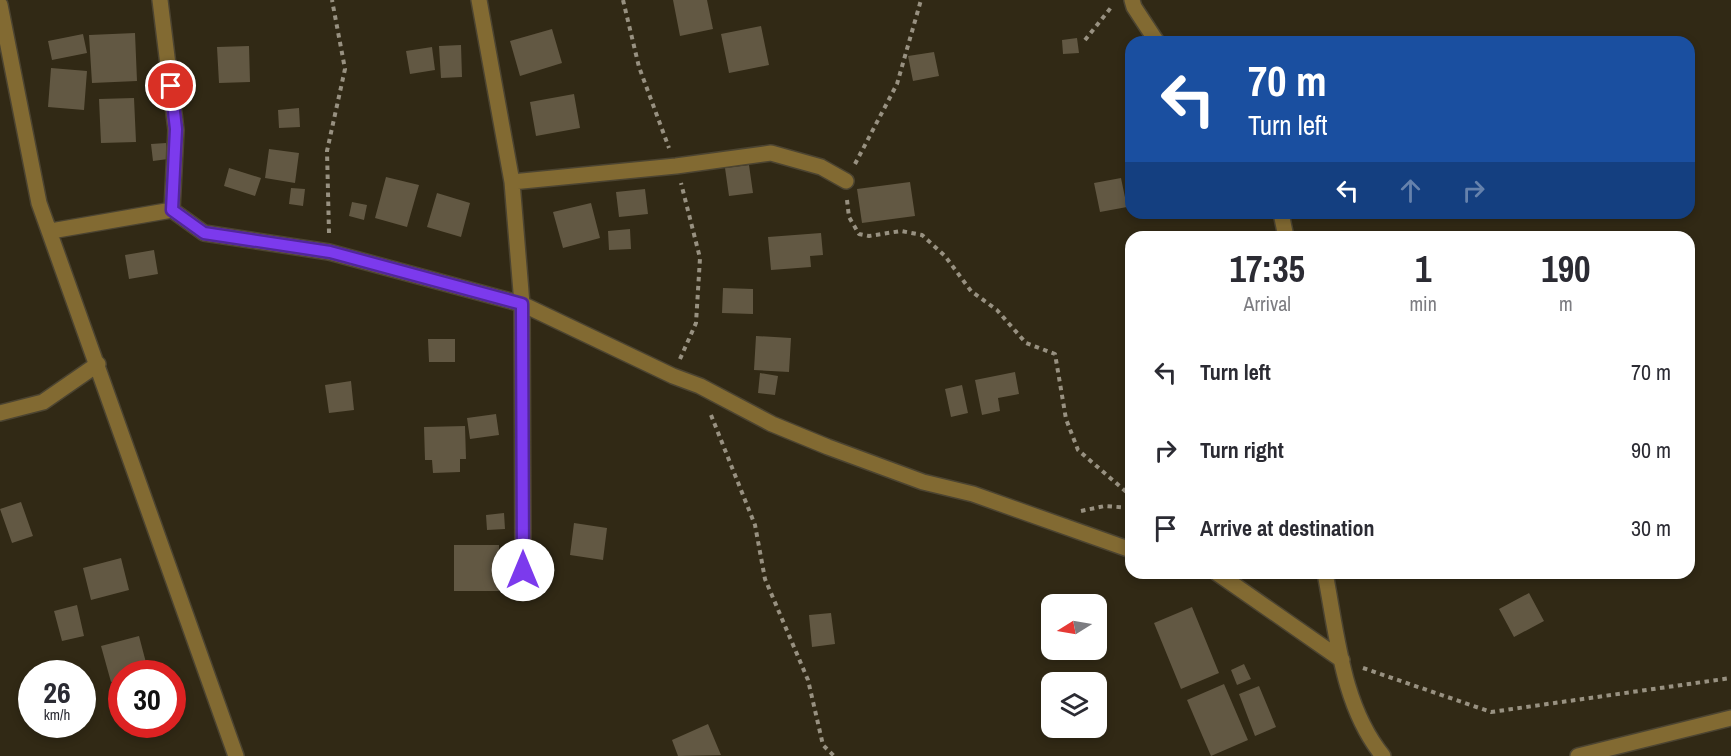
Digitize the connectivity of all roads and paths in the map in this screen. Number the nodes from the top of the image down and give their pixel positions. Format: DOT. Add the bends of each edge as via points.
graph roads {
  1 [pos="160,0"];
  2 [pos="332,0"];
  3 [pos="479,0"];
  4 [pos="921,0"];
  5 [pos="1117,0"];
  6 [pos="1132,0"];
  7 [pos="0,5"];
  8 [pos="1153,36"];
  9 [pos="1085,40"];
  10 [pos="846,181"];
  11 [pos="512,182"];
  12 [pos="172,210"];
  13 [pos="51,231"];
  14 [pos="330,252"];
  15 [pos="522,304"];
  16 [pos="98,364"];
  17 [pos="700,386"];
  18 [pos="0,413"];
  19 [pos="1125,491"];
  20 [pos="1125,548"];
  21 [pos="523,570"];
  22 [pos="1226,579"];
  23 [pos="1326,579"];
  24 [pos="1342,660"];
  25 [pos="1731,678"];
  26 [pos="1731,718"];
  27 [pos="236,756"];
  28 [pos="834,756"];
  29 [pos="1383,756"];
  30 [pos="1578,756"];
  1 -- 12 [label="street" via="176,129"];
  2 -- 14 [label="path" via="345,69 327,151"];
  3 -- 11 [label="street"];
  4 -- 10 [label="path" via="897,84"];
  5 -- 9 [label="path"];
  6 -- 8 [label="street"];
  7 -- 13 [label="street" via="39,203"];
  10 -- 11 [label="street" via="821,167 771,153"];
  10 -- 19 [label="path" via="849,217 859,234 901,231 922,235 945,256 971,291 997,310 1026,343 1055,354 1066,419 1078,450"];
  11 -- 15 [label="street"];
  12 -- 13 [label="street"];
  12 -- 14 [label="street" via="204,233"];
  13 -- 16 [label="street"];
  14 -- 15 [label="street"];
  15 -- 17 [label="street"];
  15 -- 21 [label="street"];
  16 -- 18 [label="street" via="43,402"];
  16 -- 27 [label="street"];
  17 -- 20 [label="street" via="772,424 828,447"];
  17 -- 28 [label="path" via="755,525 765,579 808,680 823,745"];
  22 -- 24 [label="street"];
  23 -- 24 [label="street"];
  24 -- 25 [label="path" via="1491,712"];
  24 -- 29 [label="street" via="1364,730"];
  26 -- 30 [label="street"];
}
